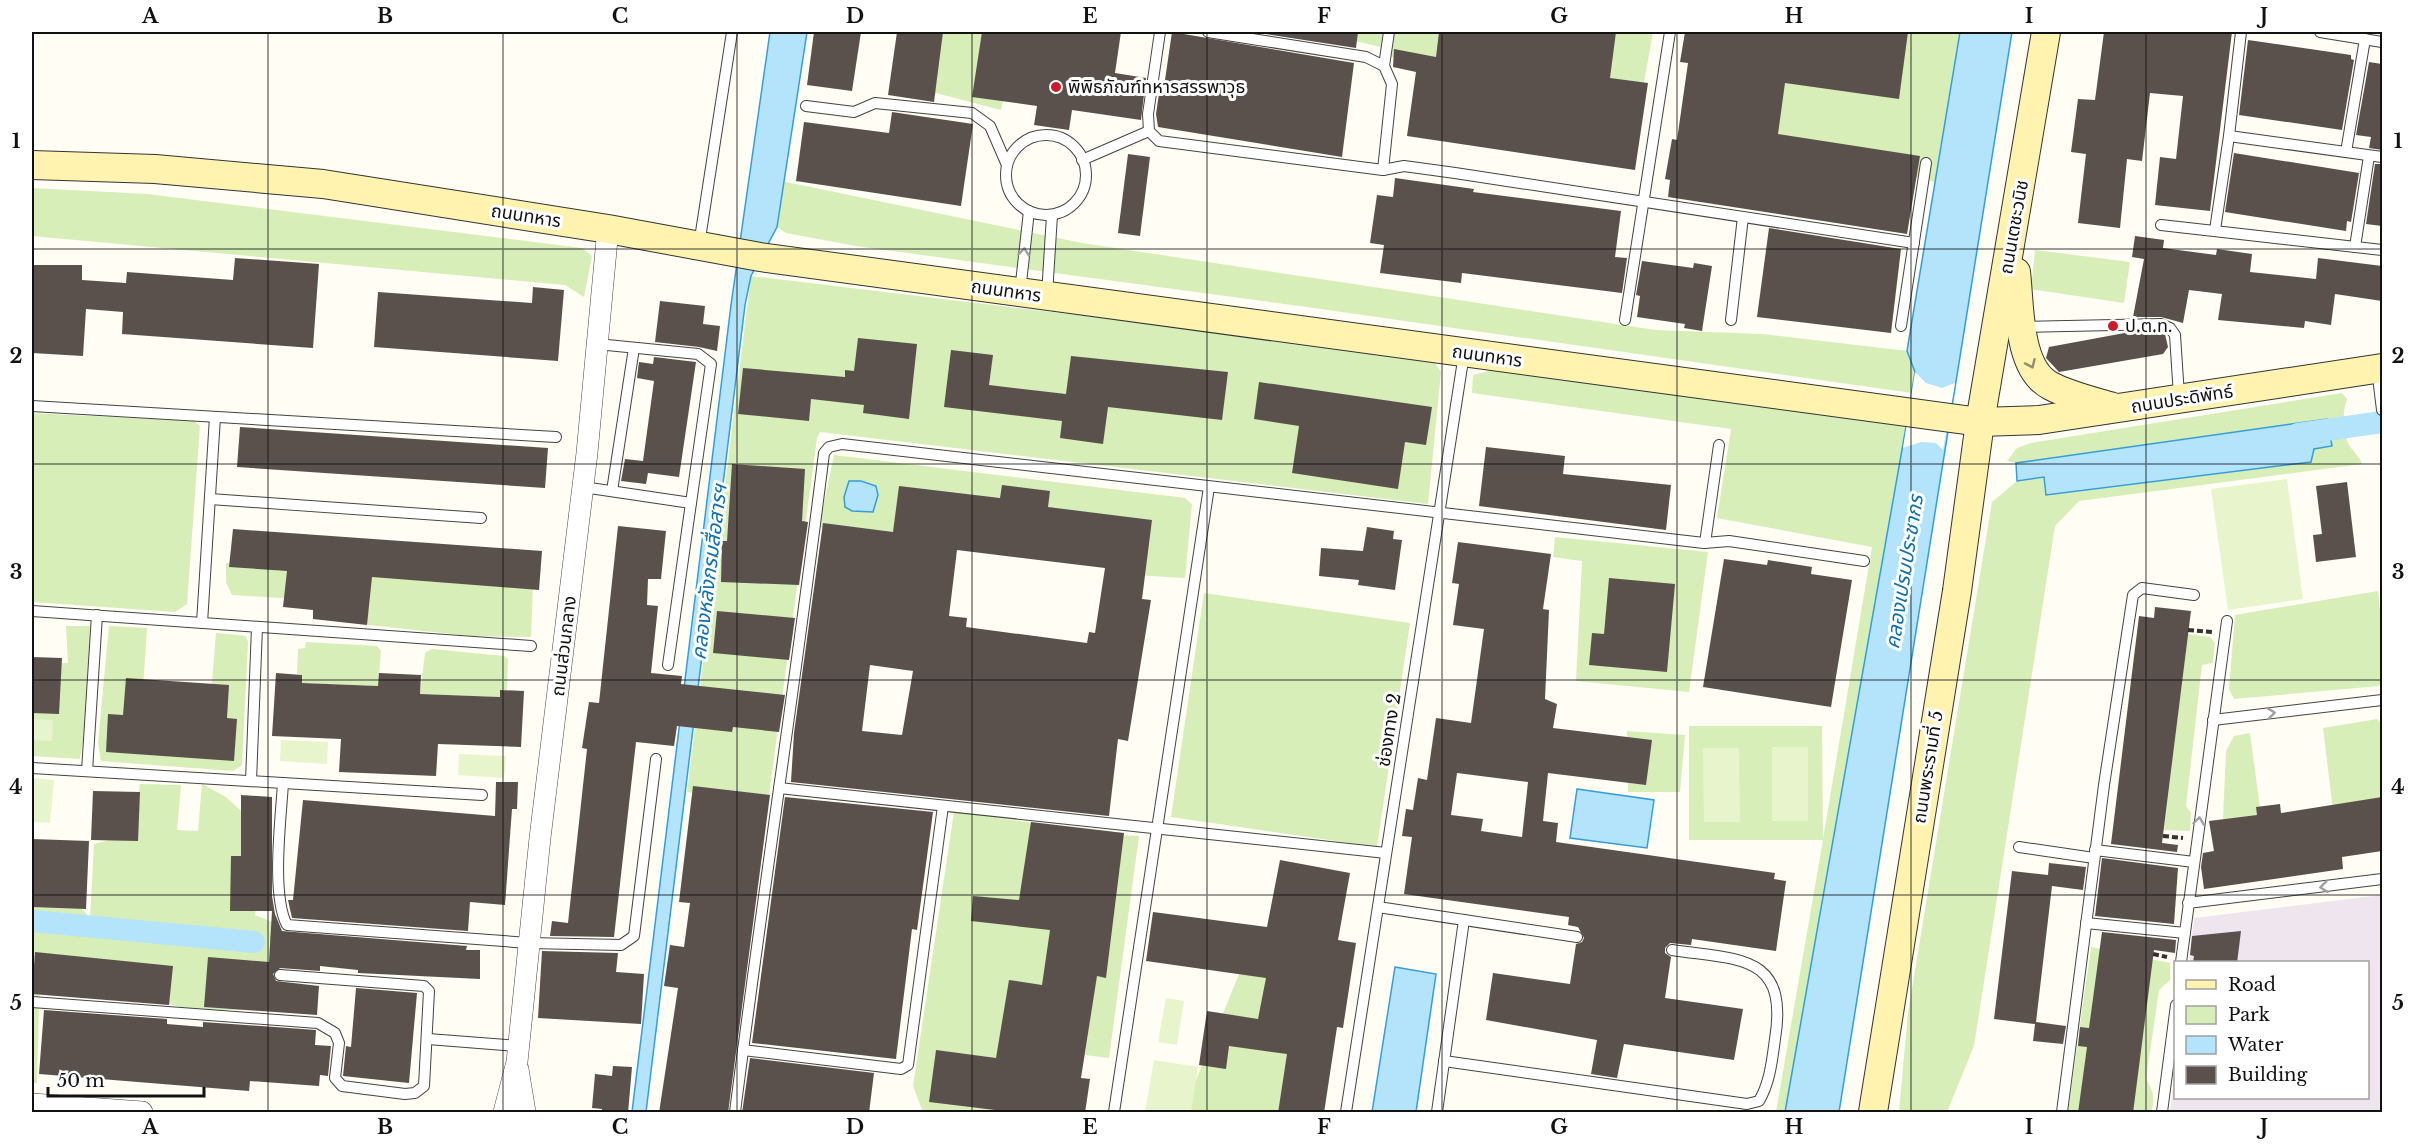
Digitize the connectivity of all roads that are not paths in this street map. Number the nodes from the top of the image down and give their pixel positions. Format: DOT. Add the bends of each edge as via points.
graph roads {
  1 [pos="732,32"];
  2 [pos="1160,32"];
  3 [pos="1208,32"];
  4 [pos="1389,32"];
  5 [pos="1670,32"];
  6 [pos="2046,32"];
  7 [pos="2241,32"];
  8 [pos="2320,32"];
  9 [pos="2365,39"];
  10 [pos="2382,42"];
  11 [pos="1384,66"];
  12 [pos="806,106"];
  13 [pos="1149,131"];
  14 [pos="2229,136"];
  15 [pos="2346,152"];
  16 [pos="2369,156"];
  17 [pos="2382,158"];
  18 [pos="1082,160"];
  19 [pos="1926,163"];
  20 [pos="32,165"];
  21 [pos="1007,165"];
  22 [pos="1383,170"];
  23 [pos="1643,202"];
  24 [pos="1029,211"];
  25 [pos="1052,215"];
  26 [pos="1743,217"];
  27 [pos="2161,225"];
  28 [pos="608,229"];
  29 [pos="2215,230"];
  30 [pos="1914,243"];
  31 [pos="2012,245"];
  32 [pos="708,247"];
  33 [pos="2355,247"];
  34 [pos="2382,250"];
  35 [pos="1033,294"];
  36 [pos="1624,320"];
  37 [pos="1731,320"];
  38 [pos="1901,326"];
  39 [pos="2023,327"];
  40 [pos="597,344"];
  41 [pos="634,348"];
  42 [pos="1464,353"];
  43 [pos="2380,377"];
  44 [pos="2180,399"];
  45 [pos="32,406"];
  46 [pos="2118,409"];
  47 [pos="2382,410"];
  48 [pos="215,417"];
  49 [pos="1980,422"];
  50 [pos="556,437"];
  51 [pos="1719,445"];
  52 [pos="583,487"];
  53 [pos="1209,488"];
  54 [pos="612,491"];
  55 [pos="210,500"];
  56 [pos="691,503"];
  57 [pos="1439,514"];
  58 [pos="481,518"];
  59 [pos="1705,543"];
  60 [pos="1864,561"];
  61 [pos="2194,596"];
  62 [pos="32,610"];
  63 [pos="97,615"];
  64 [pos="2227,621"];
  65 [pos="202,622"];
  66 [pos="257,627"];
  67 [pos="531,646"];
  68 [pos="668,664"];
  69 [pos="2382,700"];
  70 [pos="2213,720"];
  71 [pos="656,759"];
  72 [pos="32,768"];
  73 [pos="87,771"];
  74 [pos="251,781"];
  75 [pos="283,783"];
  76 [pos="779,788"];
  77 [pos="482,795"];
  78 [pos="943,806"];
  79 [pos="1158,828"];
  80 [pos="2019,848"];
  81 [pos="1386,853"];
  82 [pos="2095,854"];
  83 [pos="2194,862"];
  84 [pos="2382,879"];
  85 [pos="2188,903"];
  86 [pos="1378,908"];
  87 [pos="1464,920"];
  88 [pos="2086,922"];
  89 [pos="2185,933"];
  90 [pos="1577,937"];
  91 [pos="529,943"];
  92 [pos="1672,951"];
  93 [pos="2181,961"];
  94 [pos="280,975"];
  95 [pos="32,1002"];
  96 [pos="2174,1013"];
  97 [pos="428,1039"];
  98 [pos="743,1050"];
  99 [pos="518,1054"];
  100 [pos="1444,1061"];
  101 [pos="32,1104"];
  102 [pos="142,1113"];
  103 [pos="504,1113"];
  104 [pos="525,1113"];
  105 [pos="735,1113"];
  106 [pos="1114,1113"];
  107 [pos="1346,1113"];
  108 [pos="1437,1113"];
  109 [pos="1873,1113"];
  110 [pos="2062,1113"];
  111 [pos="2162,1113"];
  1 -- 32 [label="lane"];
  2 -- 13 [label="lane"];
  3 -- 11 [label="lane" via="1366,57"];
  4 -- 11 [label="lane"];
  5 -- 23 [label="lane"];
  6 -- 31 [label="main road, ถนนเตชะวนิช"];
  7 -- 14 [label="lane"];
  8 -- 9 [label="lane"];
  9 -- 10 [label="lane"];
  9 -- 15 [label="lane"];
  11 -- 22 [label="lane" via="1392,84"];
  12 -- 21 [label="lane" via="854,112 875,103 972,113 990,126"];
  13 -- 18 [label="lane"];
  13 -- 22 [label="lane" via="1159,141"];
  14 -- 15 [label="lane"];
  14 -- 29 [label="lane"];
  15 -- 16 [label="lane"];
  16 -- 17 [label="lane"];
  16 -- 33 [label="lane"];
  18 -- 21 [label="lane" via="1071,145 1048,136 1022,143"];
  18 -- 25 [label="lane" via="1082,192 1070,207"];
  19 -- 30 [label="lane"];
  20 -- 28 [label="main road, ถนนทหาร" via="233,174 323,184"];
  21 -- 24 [label="lane" via="1009,191"];
  22 -- 23 [label="lane" via="1414,168"];
  23 -- 26 [label="lane"];
  23 -- 36 [label="lane"];
  24 -- 25 [label="lane"];
  35 -- 24 [label="lane, one-way"];
  25 -- 35 [label="lane"];
  26 -- 30 [label="lane"];
  26 -- 37 [label="lane"];
  27 -- 29 [label="lane"];
  28 -- 32 [label="main road, ถนนทหาร"];
  28 -- 40 [label="street, ถนนส่วนกลาง"];
  29 -- 33 [label="lane"];
  30 -- 38 [label="lane"];
  31 -- 39 [label="main road"];
  31 -- 49 [label="main road, ถนนเตชะวนิช"];
  32 -- 35 [label="main road, ถนนทหาร"];
  33 -- 34 [label="lane"];
  35 -- 42 [label="main road, ถนนทหาร"];
  39 -- 44 [label="lane" via="2161,324 2170,328 2175,335"];
  39 -- 46 [label="main road, one-way" via="2031,369 2050,386"];
  40 -- 41 [label="lane"];
  40 -- 52 [label="street, ถนนส่วนกลาง"];
  41 -- 54 [label="lane"];
  41 -- 56 [label="lane" via="698,354 711,364"];
  42 -- 49 [label="main road, ถนนทหาร"];
  42 -- 57 [label="lane, ช่องทาง 2"];
  43 -- 44 [label="main road, ถนนประดิพัทธ์"];
  43 -- 47 [label="lane"];
  44 -- 46 [label="main road, ถนนประดิพัทธ์"];
  45 -- 48 [label="lane"];
  46 -- 49 [label="main road, ถนนประดิพัทธ์" via="2037,420"];
  48 -- 50 [label="lane"];
  48 -- 55 [label="lane"];
  49 -- 109 [label="main road, ถนนพระรามที่ 5" via="1957,591"];
  51 -- 59 [label="lane"];
  52 -- 54 [label="lane"];
  52 -- 91 [label="street, ถนนส่วนกลาง"];
  53 -- 57 [label="lane"];
  53 -- 76 [label="lane" via="842,444 829,447 824,453"];
  53 -- 79 [label="lane"];
  54 -- 56 [label="lane"];
  55 -- 58 [label="lane"];
  55 -- 65 [label="lane"];
  56 -- 68 [label="lane"];
  57 -- 59 [label="lane"];
  57 -- 81 [label="lane, ช่องทาง 2"];
  59 -- 60 [label="lane" via="1729,541"];
  61 -- 82 [label="lane" via="2142,588 2133,595"];
  62 -- 63 [label="lane"];
  63 -- 65 [label="lane"];
  63 -- 73 [label="lane"];
  64 -- 70 [label="lane"];
  65 -- 66 [label="lane"];
  66 -- 67 [label="lane"];
  66 -- 74 [label="lane"];
  70 -- 69 [label="lane, one-way"];
  83 -- 70 [label="lane, one-way"];
  71 -- 91 [label="lane" via="634,936 621,945"];
  72 -- 73 [label="lane"];
  73 -- 74 [label="lane"];
  74 -- 75 [label="lane"];
  75 -- 77 [label="lane"];
  75 -- 91 [label="lane" via="279,861 281,915 287,925"];
  76 -- 78 [label="lane"];
  76 -- 98 [label="lane"];
  78 -- 79 [label="lane"];
  78 -- 98 [label="lane" via="908,1065 901,1069"];
  79 -- 81 [label="lane"];
  79 -- 106 [label="lane"];
  80 -- 82 [label="lane"];
  81 -- 86 [label="lane, ช่องทาง 2"];
  82 -- 83 [label="lane"];
  82 -- 88 [label="lane"];
  83 -- 85 [label="lane"];
  84 -- 85 [label="lane, one-way"];
  85 -- 89 [label="lane"];
  86 -- 87 [label="lane"];
  86 -- 107 [label="lane, ช่องทาง 2"];
  87 -- 90 [label="lane"];
  87 -- 100 [label="lane"];
  88 -- 89 [label="lane"];
  88 -- 110 [label="lane"];
  89 -- 93 [label="lane"];
  91 -- 99 [label="street, ถนนส่วนกลาง"];
  92 -- 100 [label="lane" via="1746,962 1768,975 1775,992 1778,1025 1767,1087 1759,1101 1747,1104"];
  94 -- 97 [label="lane" via="424,986 429,991"];
  95 -- 97 [label="lane" via="318,1023 335,1033 339,1042 335,1078 342,1086 405,1094 415,1094 424,1086"];
  96 -- 111 [label="lane"];
  97 -- 99 [label="lane"];
  98 -- 105 [label="lane"];
  99 -- 103 [label="street, ถนนส่วนกลาง"];
  99 -- 104 [label="street, ถนนส่วนกลาง"];
  100 -- 108 [label="lane"];
  101 -- 102 [label="street"];
}
